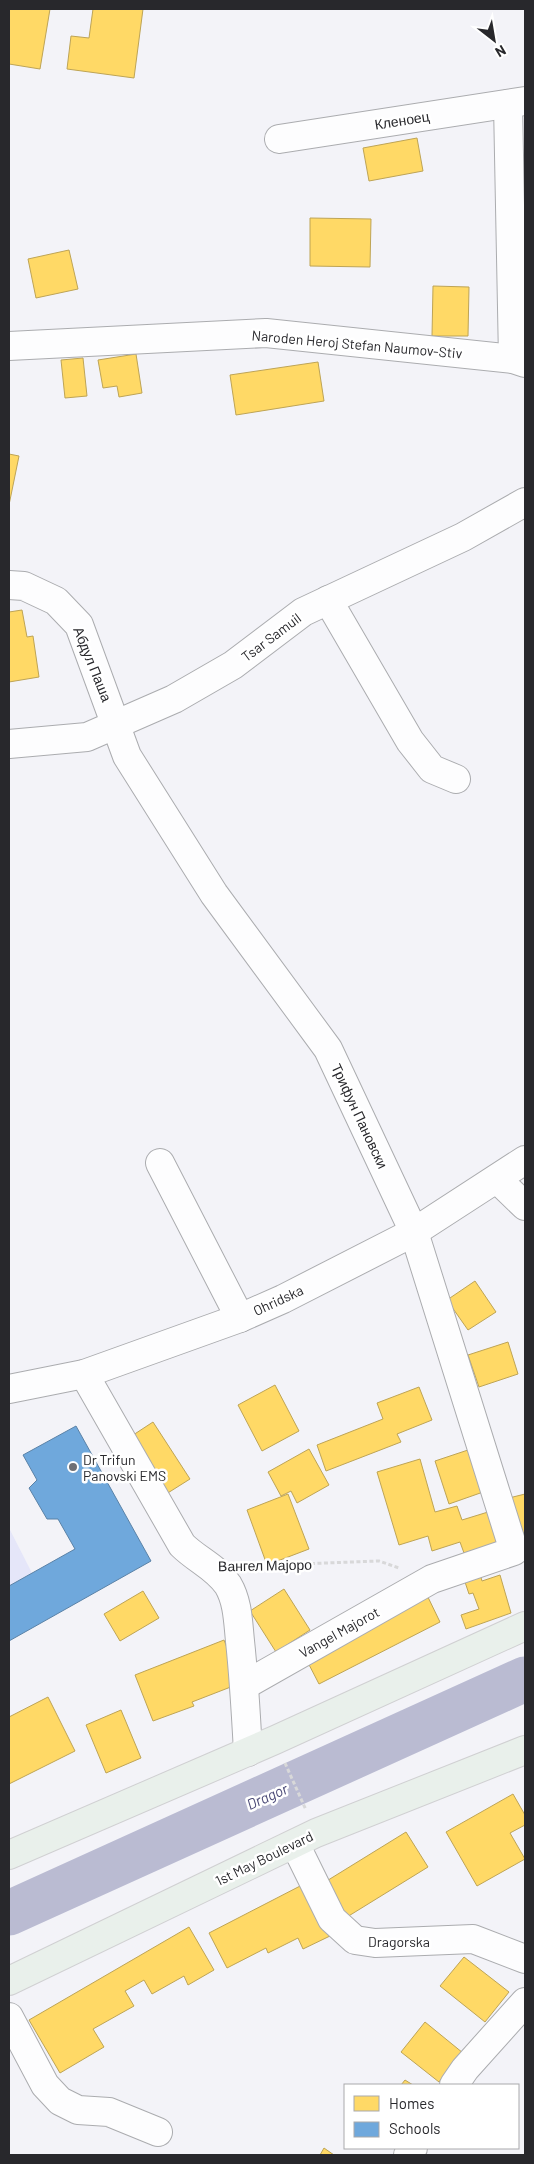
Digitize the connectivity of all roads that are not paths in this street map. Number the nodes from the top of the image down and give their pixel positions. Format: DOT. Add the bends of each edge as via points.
graph roads {
  1 [pos="517,102"];
  2 [pos="279,139"];
  3 [pos="9,346"];
  4 [pos="519,361"];
  5 [pos="525,502"];
  6 [pos="9,585"];
  7 [pos="328,600"];
  8 [pos="117,725"];
  9 [pos="9,744"];
  10 [pos="456,779"];
  11 [pos="525,1160"];
  12 [pos="160,1163"];
  13 [pos="497,1179"];
  14 [pos="525,1206"];
  15 [pos="414,1232"];
  16 [pos="240,1318"];
  17 [pos="84,1374"];
  18 [pos="9,1389"];
  19 [pos="432,1579"];
  20 [pos="525,1626"];
  21 [pos="245,1685"];
  22 [pos="525,1750"];
  23 [pos="248,1752"];
  24 [pos="295,1844"];
  25 [pos="9,1855"];
  26 [pos="525,1959"];
  27 [pos="9,1981"];
  28 [pos="525,2002"];
  29 [pos="9,2017"];
  30 [pos="455,2084"];
  31 [pos="158,2132"];
  1 -- 2 [label="street, Кленоец"];
  1 -- 4 [label="street"];
  3 -- 4 [label="street, Naroden Heroj Stefan Naumov-Stiv" via="266,333"];
  5 -- 7 [label="street, Tsar Samuil" via="463,537"];
  6 -- 8 [label="street, Абдул Паша" via="24,586 56,601 79,625"];
  7 -- 8 [label="street, Tsar Samuil" via="303,612 233,666 174,699"];
  7 -- 10 [label="street" via="410,741 432,769"];
  8 -- 9 [label="street, Tsar Samuil" via="88,737"];
  8 -- 15 [label="street, Трифун Пановски" via="127,756 214,894 328,1048"];
  11 -- 13 [label="street, Ohridska"];
  12 -- 16 [label="street"];
  13 -- 14 [label="street"];
  13 -- 15 [label="street, Ohridska"];
  15 -- 16 [label="street, Ohridska"];
  15 -- 19 [label="street, Трифун Пановски" via="514,1551"];
  16 -- 17 [label="street, Ohridska"];
  17 -- 18 [label="street, Ohridska"];
  17 -- 21 [label="street, Вангел Мајоро" via="182,1545 212,1567 236,1600"];
  19 -- 21 [label="street, Vangel Majorot"];
  20 -- 23 [label="main road"];
  21 -- 23 [label="street"];
  22 -- 24 [label="main road, 1st May Boulevard"];
  23 -- 25 [label="main road"];
  24 -- 26 [label="street, Dragorska" via="332,1919 354,1940 375,1943 473,1939"];
  24 -- 27 [label="main road, 1st May Boulevard"];
  28 -- 30 [label="street"];
  29 -- 31 [label="street" via="45,2085 60,2101 78,2110 109,2112"];
}
